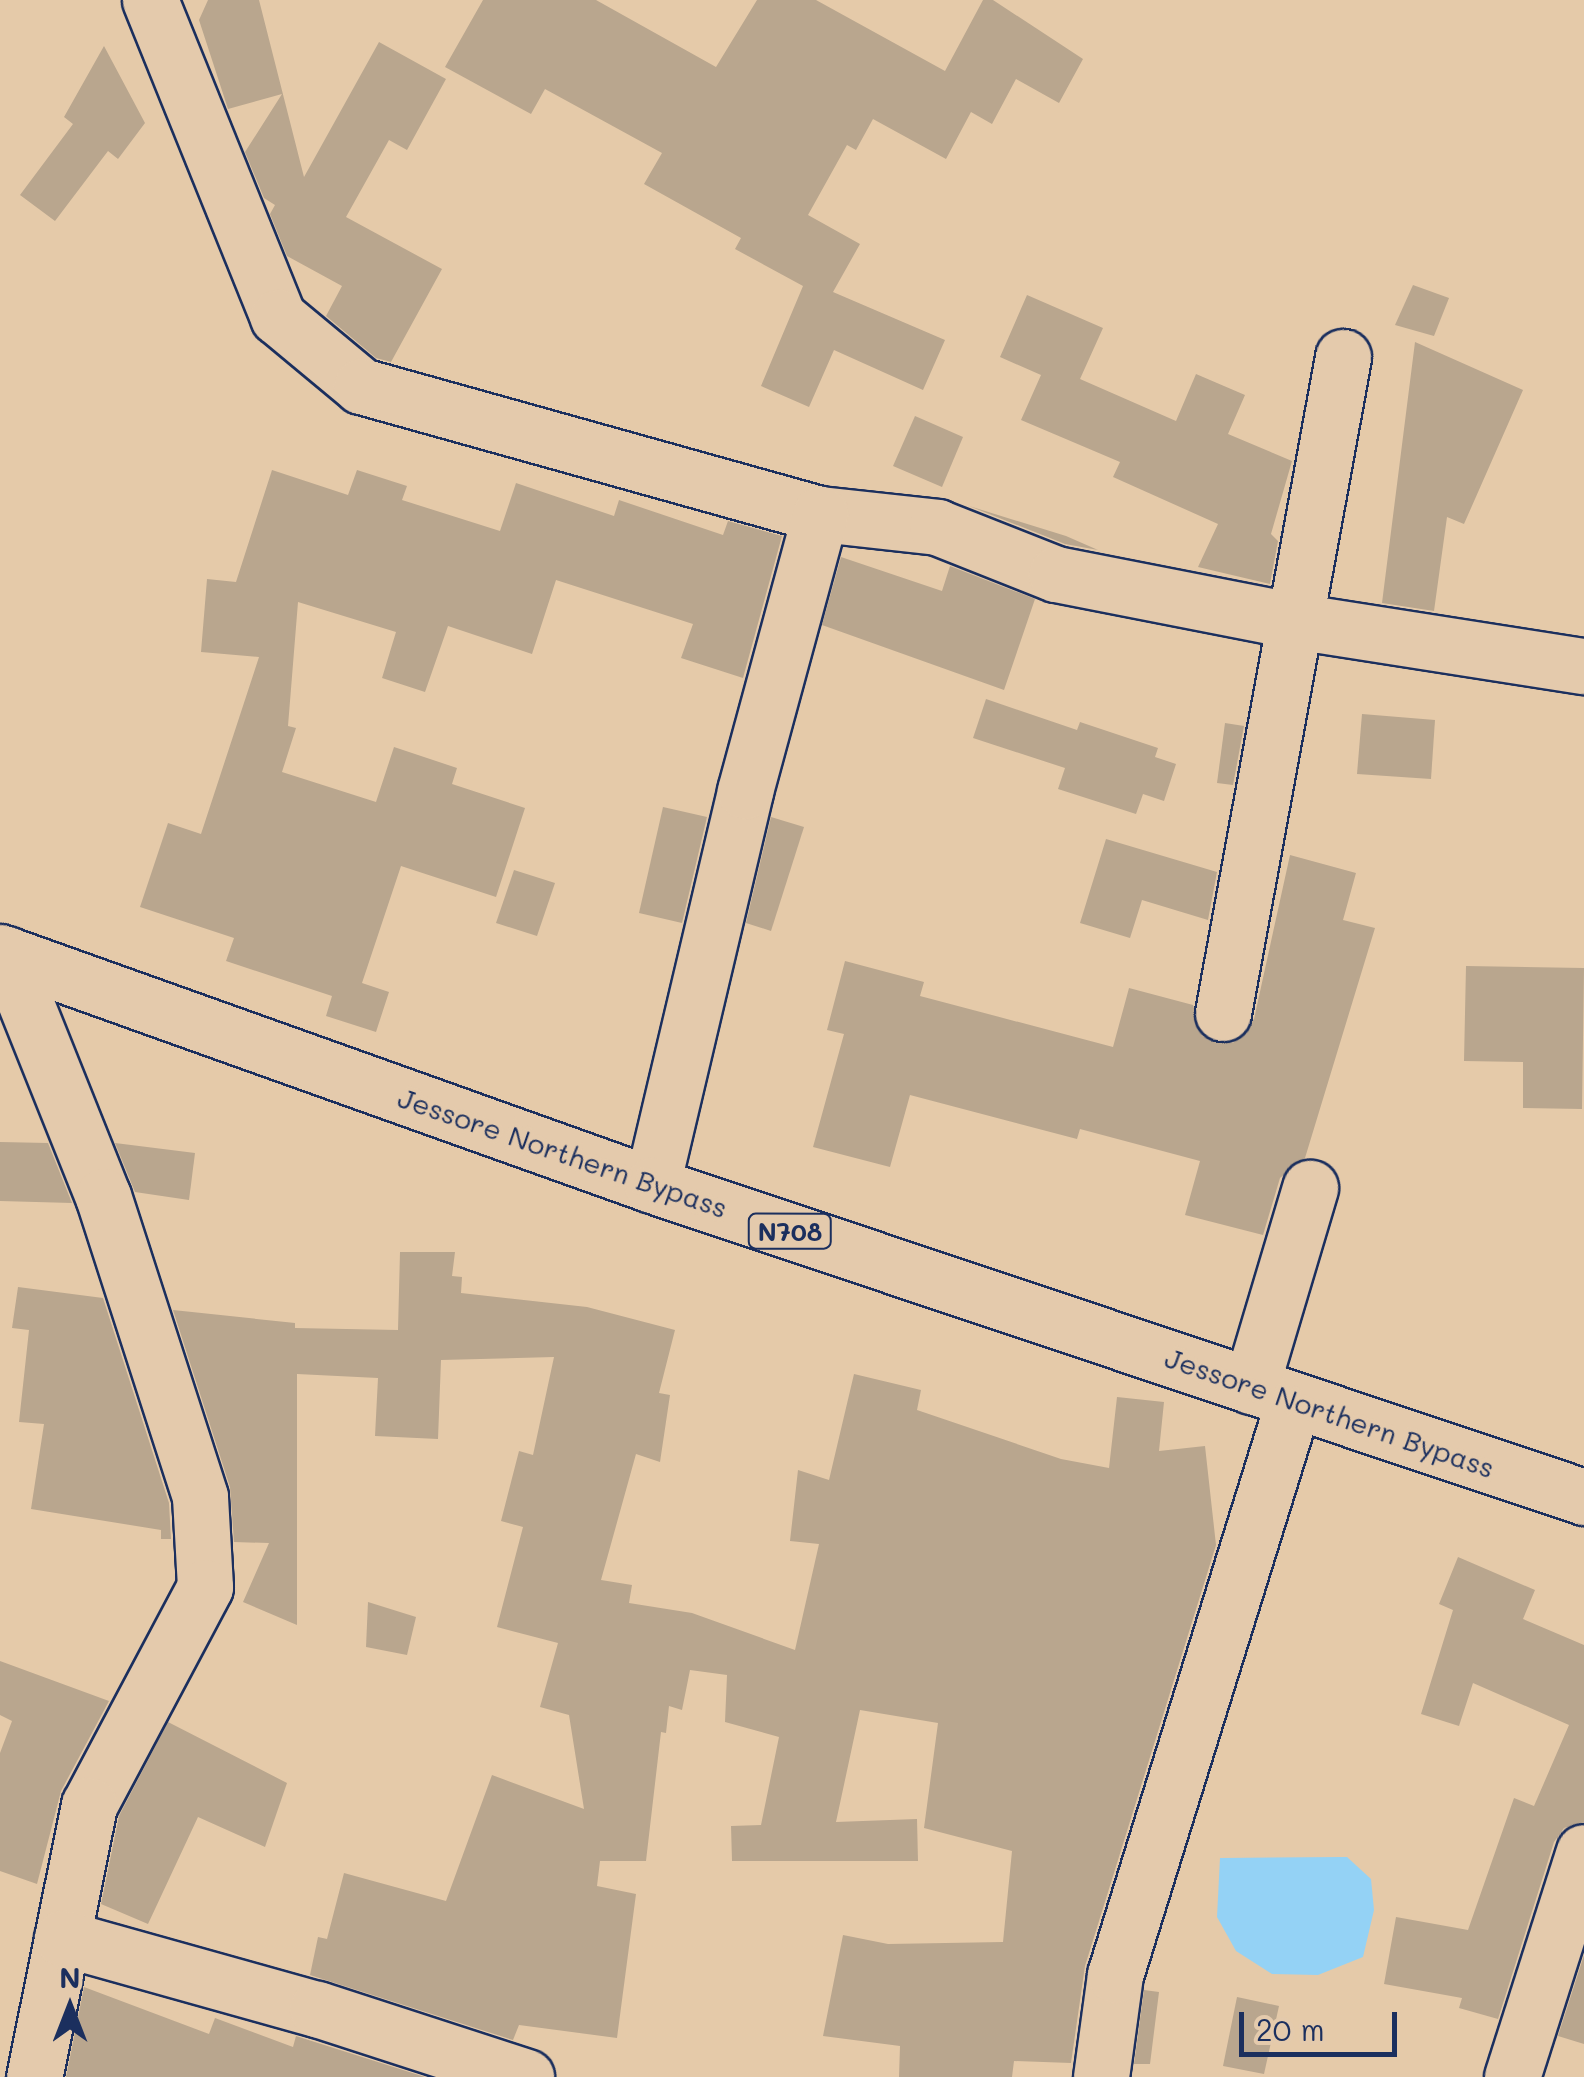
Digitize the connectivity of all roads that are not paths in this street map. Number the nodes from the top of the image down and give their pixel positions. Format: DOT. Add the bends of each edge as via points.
graph roads {
  1 [pos="150,0"];
  2 [pos="1344,357"];
  3 [pos="820,514"];
  4 [pos="1295,622"];
  5 [pos="1584,666"];
  6 [pos="3,953"];
  7 [pos="1224,1013"];
  8 [pos="652,1185"];
  9 [pos="1310,1188"];
  10 [pos="1272,1393"];
  11 [pos="1584,1497"];
  12 [pos="1584,1852"];
  13 [pos="62,1938"];
  14 [pos="34,2077"];
  15 [pos="526,2077"];
  16 [pos="1101,2077"];
  17 [pos="1512,2077"];
  1 -- 3 [label="main road" via="278,317 361,386"];
  2 -- 4 [label="main road"];
  3 -- 4 [label="main road" via="937,527 1056,574"];
  3 -- 8 [label="main road" via="745,792"];
  4 -- 5 [label="main road"];
  4 -- 7 [label="main road"];
  6 -- 8 [label="main road, Jessore Northern Bypass / N708"];
  6 -- 13 [label="main road" via="103,1196 200,1497 205,1587 89,1806"];
  8 -- 10 [label="main road, Jessore Northern Bypass / N708"];
  9 -- 10 [label="main road"];
  10 -- 11 [label="main road, Jessore Northern Bypass / N708"];
  10 -- 16 [label="main road" via="1120,1957"];
  12 -- 17 [label="main road"];
  13 -- 14 [label="main road"];
  13 -- 15 [label="main road" via="317,2009"];
}
